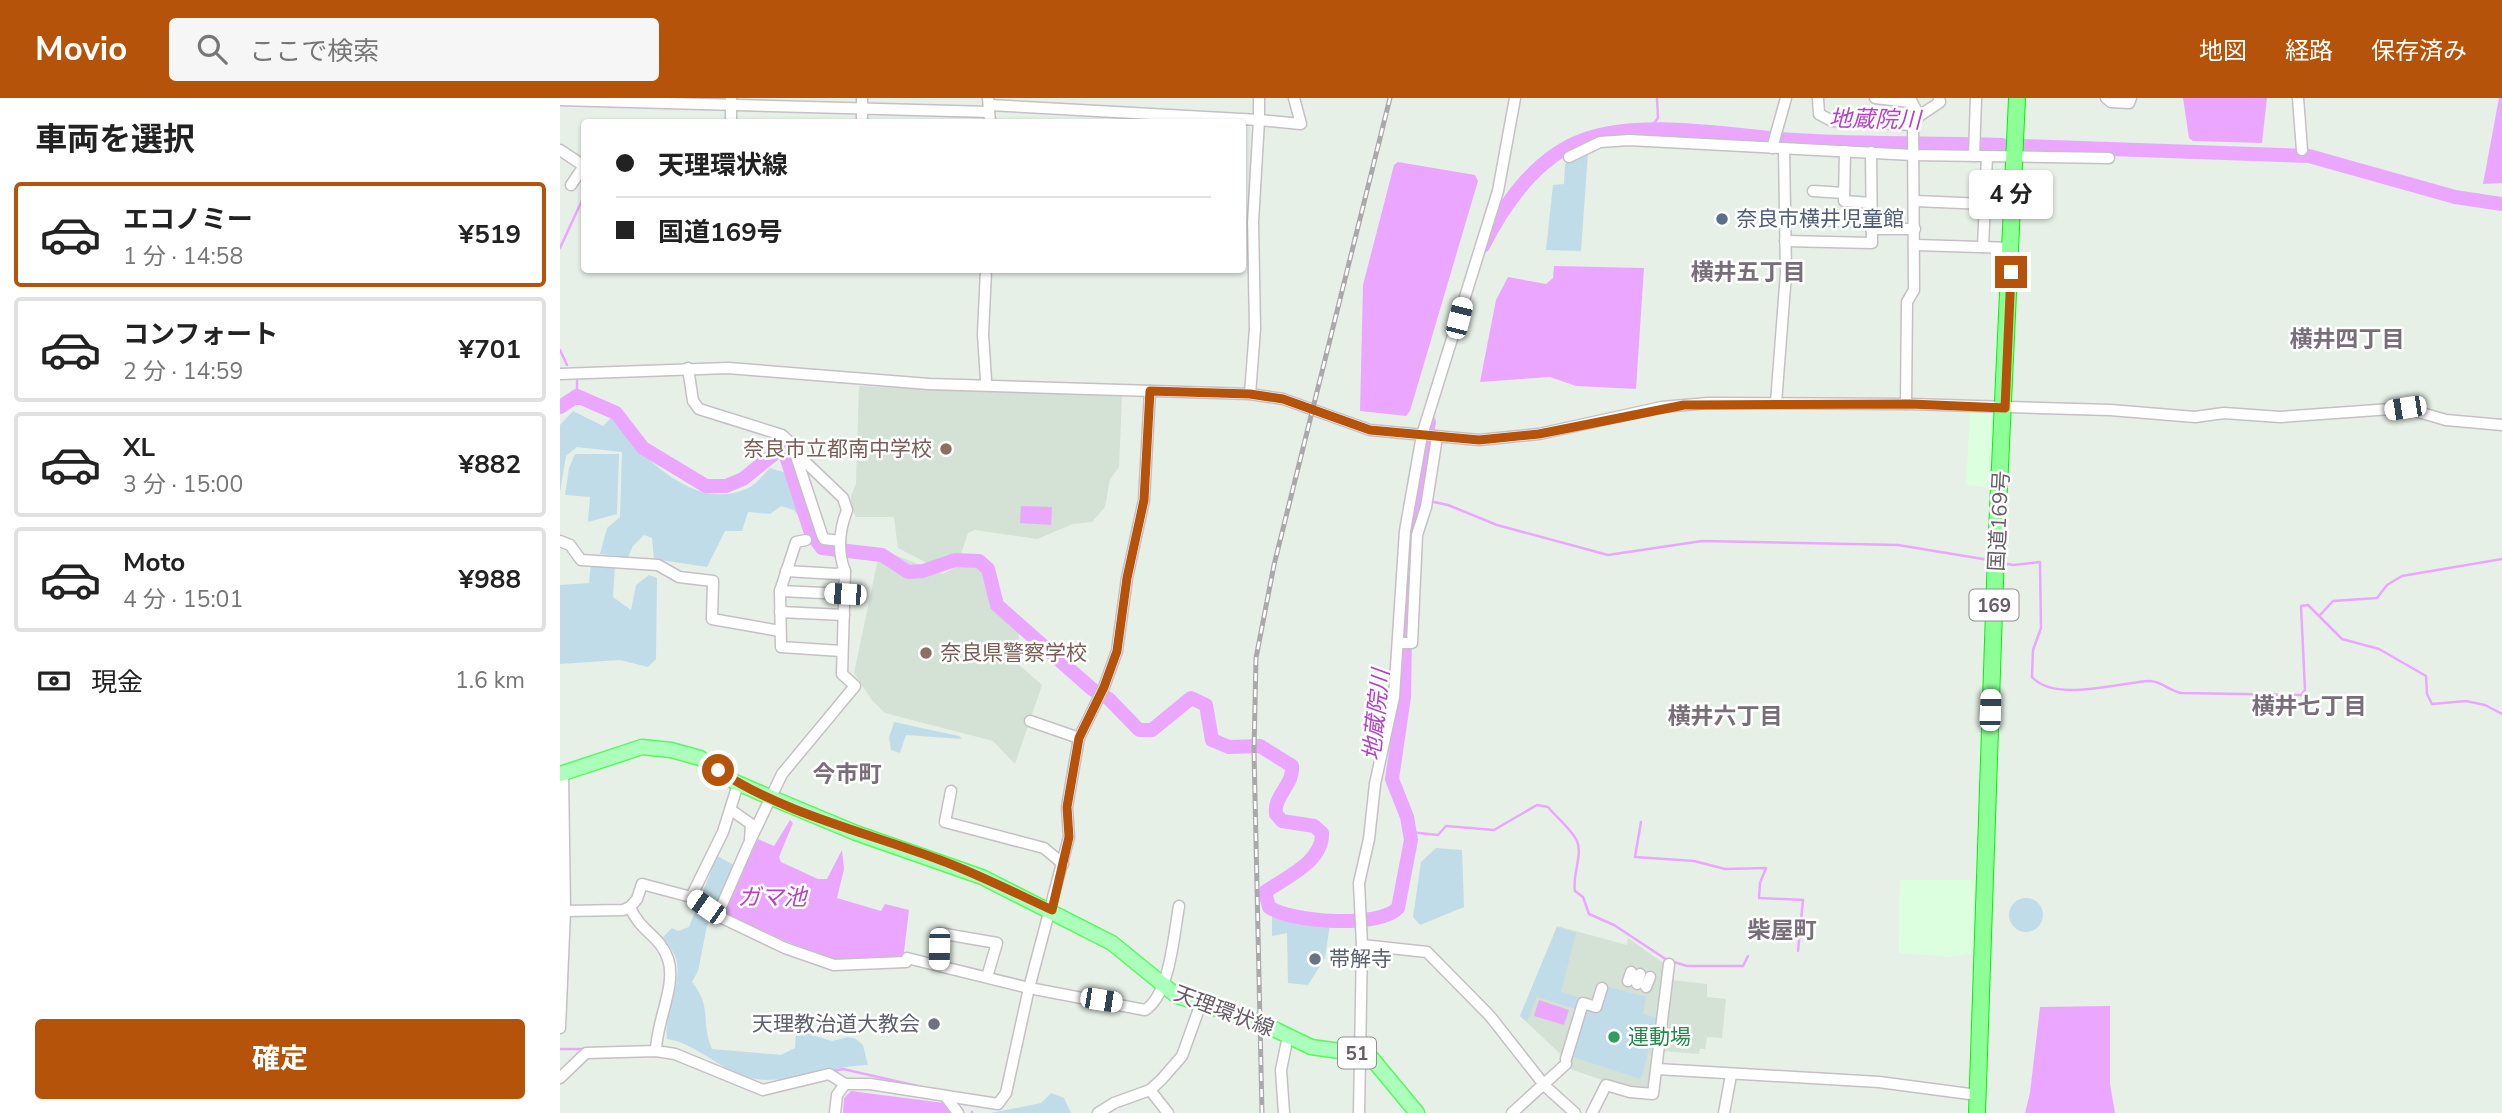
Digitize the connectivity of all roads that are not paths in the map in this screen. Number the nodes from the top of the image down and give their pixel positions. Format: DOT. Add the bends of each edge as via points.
graph roads {
  1 [pos="1259,98"];
  2 [pos="1294,98"];
  3 [pos="1515,98"];
  4 [pos="1786,98"];
  5 [pos="1818,98"];
  6 [pos="1875,98"];
  7 [pos="1939,98"];
  8 [pos="1976,98"];
  9 [pos="2017,98"];
  10 [pos="2106,98"];
  11 [pos="2131,98"];
  12 [pos="2298,98"];
  13 [pos="591,99"];
  14 [pos="560,100"];
  15 [pos="1910,100"];
  16 [pos="731,101"];
  17 [pos="862,103"];
  18 [pos="989,109"];
  19 [pos="731,119"];
  20 [pos="1234,119"];
  21 [pos="1246,119"];
  22 [pos="1259,120"];
  23 [pos="1916,121"];
  24 [pos="1777,142"];
  25 [pos="1913,148"];
  26 [pos="1974,148"];
  27 [pos="560,150"];
  28 [pos="2302,150"];
  29 [pos="1845,151"];
  30 [pos="1871,152"];
  31 [pos="1987,156"];
  32 [pos="2015,156"];
  33 [pos="1569,157"];
  34 [pos="2109,158"];
  35 [pos="581,164"];
  36 [pos="581,170"];
  37 [pos="571,185"];
  38 [pos="1813,191"];
  39 [pos="1844,194"];
  40 [pos="1915,201"];
  41 [pos="1871,203"];
  42 [pos="1985,204"];
  43 [pos="1785,219"];
  44 [pos="1871,225"];
  45 [pos="1915,229"];
  46 [pos="1785,242"];
  47 [pos="1915,245"];
  48 [pos="1983,247"];
  49 [pos="2012,248"];
  50 [pos="986,273"];
  51 [pos="688,368"];
  52 [pos="560,374"];
  53 [pos="986,380"];
  54 [pos="1150,391"];
  55 [pos="1250,394"];
  56 [pos="1776,403"];
  57 [pos="1906,404"];
  58 [pos="2005,408"];
  59 [pos="2502,425"];
  60 [pos="1422,435"];
  61 [pos="1437,437"];
  62 [pos="795,452"];
  63 [pos="806,540"];
  64 [pos="560,541"];
  65 [pos="840,543"];
  66 [pos="786,571"];
  67 [pos="845,571"];
  68 [pos="780,591"];
  69 [pos="845,594"];
  70 [pos="780,612"];
  71 [pos="844,615"];
  72 [pos="780,631"];
  73 [pos="1403,643"];
  74 [pos="841,651"];
  75 [pos="1030,721"];
  76 [pos="1079,738"];
  77 [pos="562,774"];
  78 [pos="738,783"];
  79 [pos="951,791"];
  80 [pos="772,798"];
  81 [pos="731,810"];
  82 [pos="750,841"];
  83 [pos="1063,863"];
  84 [pos="691,897"];
  85 [pos="1179,906"];
  86 [pos="630,907"];
  87 [pos="1052,910"];
  88 [pos="565,911"];
  89 [pos="720,917"];
  90 [pos="1362,945"];
  91 [pos="1669,964"];
  92 [pos="938,965"];
  93 [pos="987,977"];
  94 [pos="1163,986"];
  95 [pos="1029,988"];
  96 [pos="1602,988"];
  97 [pos="1200,1006"];
  98 [pos="560,1028"];
  99 [pos="1287,1036"];
  100 [pos="656,1047"];
  101 [pos="1360,1053"];
  102 [pos="1657,1069"];
  103 [pos="1731,1075"];
  104 [pos="560,1078"];
  105 [pos="845,1084"];
  106 [pos="1545,1086"];
  107 [pos="1150,1090"];
  108 [pos="1977,1095"];
  109 [pos="946,1097"];
  110 [pos="835,1113"];
  111 [pos="958,1113"];
  112 [pos="1098,1113"];
  113 [pos="1168,1113"];
  114 [pos="1284,1113"];
  115 [pos="1359,1113"];
  116 [pos="1417,1113"];
  117 [pos="1512,1113"];
  118 [pos="1575,1113"];
  119 [pos="1592,1113"];
  120 [pos="1724,1113"];
  121 [pos="1977,1113"];
  1 -- 22 [label="street"];
  2 -- 22 [label="street" via="1301,124"];
  3 -- 60 [label="street" via="1498,191"];
  4 -- 24 [label="street"];
  5 -- 23 [label="street" via="1819,114 1832,121"];
  6 -- 15 [label="street"];
  7 -- 23 [label="street" via="1940,102"];
  8 -- 26 [label="street"];
  9 -- 32 [label="highway, 国道169号 / 169"];
  10 -- 11 [label="street" via="2129,103"];
  12 -- 28 [label="street"];
  13 -- 14 [label="street"];
  13 -- 16 [label="street"];
  15 -- 23 [label="street" via="1918,110"];
  16 -- 17 [label="street"];
  16 -- 19 [label="street"];
  17 -- 18 [label="street"];
  18 -- 20 [label="street"];
  21 -- 22 [label="street"];
  22 -- 55 [label="street"];
  23 -- 25 [label="street"];
  24 -- 29 [label="street"];
  24 -- 33 [label="street" via="1600,142"];
  24 -- 43 [label="street"];
  25 -- 26 [label="street"];
  25 -- 30 [label="street"];
  25 -- 40 [label="street"];
  26 -- 31 [label="street"];
  27 -- 35 [label="street"];
  29 -- 30 [label="street"];
  29 -- 39 [label="street"];
  30 -- 41 [label="street"];
  31 -- 32 [label="street"];
  31 -- 42 [label="street"];
  32 -- 34 [label="street"];
  32 -- 49 [label="highway, 国道169号 / 169"];
  36 -- 37 [label="street"];
  38 -- 39 [label="street"];
  39 -- 41 [label="street" via="1844,201"];
  40 -- 42 [label="street"];
  40 -- 45 [label="street"];
  41 -- 44 [label="street"];
  42 -- 48 [label="street"];
  43 -- 44 [label="street"];
  43 -- 46 [label="street"];
  44 -- 45 [label="street"];
  44 -- 46 [label="street" via="1871,243"];
  45 -- 47 [label="street"];
  46 -- 56 [label="street"];
  47 -- 48 [label="street"];
  47 -- 57 [label="street" via="1914,290 1908,302"];
  48 -- 49 [label="street"];
  49 -- 58 [label="highway, 国道169号 / 169"];
  50 -- 53 [label="street"];
  51 -- 52 [label="street"];
  51 -- 54 [label="street" via="929,384"];
  51 -- 62 [label="street" via="693,401 699,409 782,435"];
  54 -- 55 [label="street"];
  54 -- 76 [label="street" via="1144,500 1117,651"];
  55 -- 60 [label="street" via="1283,399 1370,430"];
  56 -- 57 [label="street"];
  56 -- 61 [label="street" via="1662,407 1506,439"];
  57 -- 58 [label="street"];
  58 -- 59 [label="street" via="2280,417 2405,408 2446,420"];
  58 -- 108 [label="highway, 国道169号 / 169"];
  60 -- 61 [label="street"];
  60 -- 73 [label="street" via="1402,552"];
  61 -- 73 [label="street" via="1417,536"];
  62 -- 65 [label="street" via="820,536"];
  62 -- 65 [label="street" via="843,498 847,510"];
  63 -- 66 [label="street" via="796,542"];
  64 -- 72 [label="street" via="570,545 582,560 658,565 679,577 713,581 712,619"];
  65 -- 67 [label="street"];
  66 -- 67 [label="street"];
  66 -- 68 [label="street"];
  67 -- 69 [label="street"];
  68 -- 69 [label="street"];
  68 -- 70 [label="street"];
  69 -- 71 [label="street"];
  70 -- 71 [label="street"];
  70 -- 72 [label="street"];
  71 -- 74 [label="street"];
  72 -- 74 [label="street" via="781,647"];
  73 -- 90 [label="street" via="1359,883"];
  74 -- 80 [label="street" via="842,674 855,686 793,758"];
  75 -- 76 [label="street"];
  76 -- 83 [label="street"];
  77 -- 78 [label="main road, 天理環状線 / 51" via="642,747 699,758"];
  77 -- 88 [label="street"];
  78 -- 80 [label="main road, 天理環状線 / 51"];
  78 -- 81 [label="street"];
  79 -- 83 [label="street" via="945,822 1044,848"];
  80 -- 82 [label="street"];
  80 -- 87 [label="main road, 天理環状線 / 51" via="982,877"];
  81 -- 82 [label="street" via="751,824"];
  81 -- 84 [label="street"];
  82 -- 89 [label="street" via="720,907"];
  83 -- 87 [label="street"];
  84 -- 86 [label="street" via="642,884"];
  84 -- 89 [label="street"];
  85 -- 94 [label="street"];
  86 -- 88 [label="street"];
  86 -- 100 [label="street" via="637,925 652,934 669,960 670,987"];
  87 -- 94 [label="main road, 天理環状線 / 51" via="1129,954"];
  87 -- 95 [label="street"];
  88 -- 98 [label="street"];
  89 -- 92 [label="street" via="834,965 906,962 907,958"];
  90 -- 101 [label="street"];
  90 -- 106 [label="street" via="1427,952 1490,1016"];
  91 -- 102 [label="street"];
  92 -- 93 [label="street"];
  92 -- 93 [label="street" via="939,933 997,943"];
  93 -- 95 [label="street"];
  94 -- 95 [label="street" via="1145,1010"];
  94 -- 97 [label="main road, 天理環状線 / 51"];
  95 -- 109 [label="street" via="1006,1093 998,1104"];
  96 -- 106 [label="street" via="1596,1007 1583,1003 1566,1062"];
  97 -- 99 [label="main road, 天理環状線 / 51, bridge" via="1255,1021"];
  97 -- 107 [label="street" via="1182,1056"];
  99 -- 101 [label="main road, 天理環状線 / 51" via="1323,1049"];
  99 -- 114 [label="street" via="1280,1070"];
  100 -- 104 [label="street" via="586,1052"];
  100 -- 105 [label="street" via="763,1090 829,1074"];
  101 -- 115 [label="street"];
  101 -- 116 [label="main road, 51" via="1377,1062"];
  102 -- 103 [label="street"];
  102 -- 119 [label="street" via="1653,1094 1606,1085"];
  103 -- 108 [label="street" via="1879,1082"];
  103 -- 120 [label="street"];
  105 -- 109 [label="street"];
  105 -- 110 [label="street" via="836,1095"];
  106 -- 117 [label="street"];
  106 -- 118 [label="street"];
  107 -- 112 [label="street"];
  107 -- 113 [label="street"];
  108 -- 121 [label="highway, 国道169号 / 169"];
  109 -- 111 [label="street"];
}
